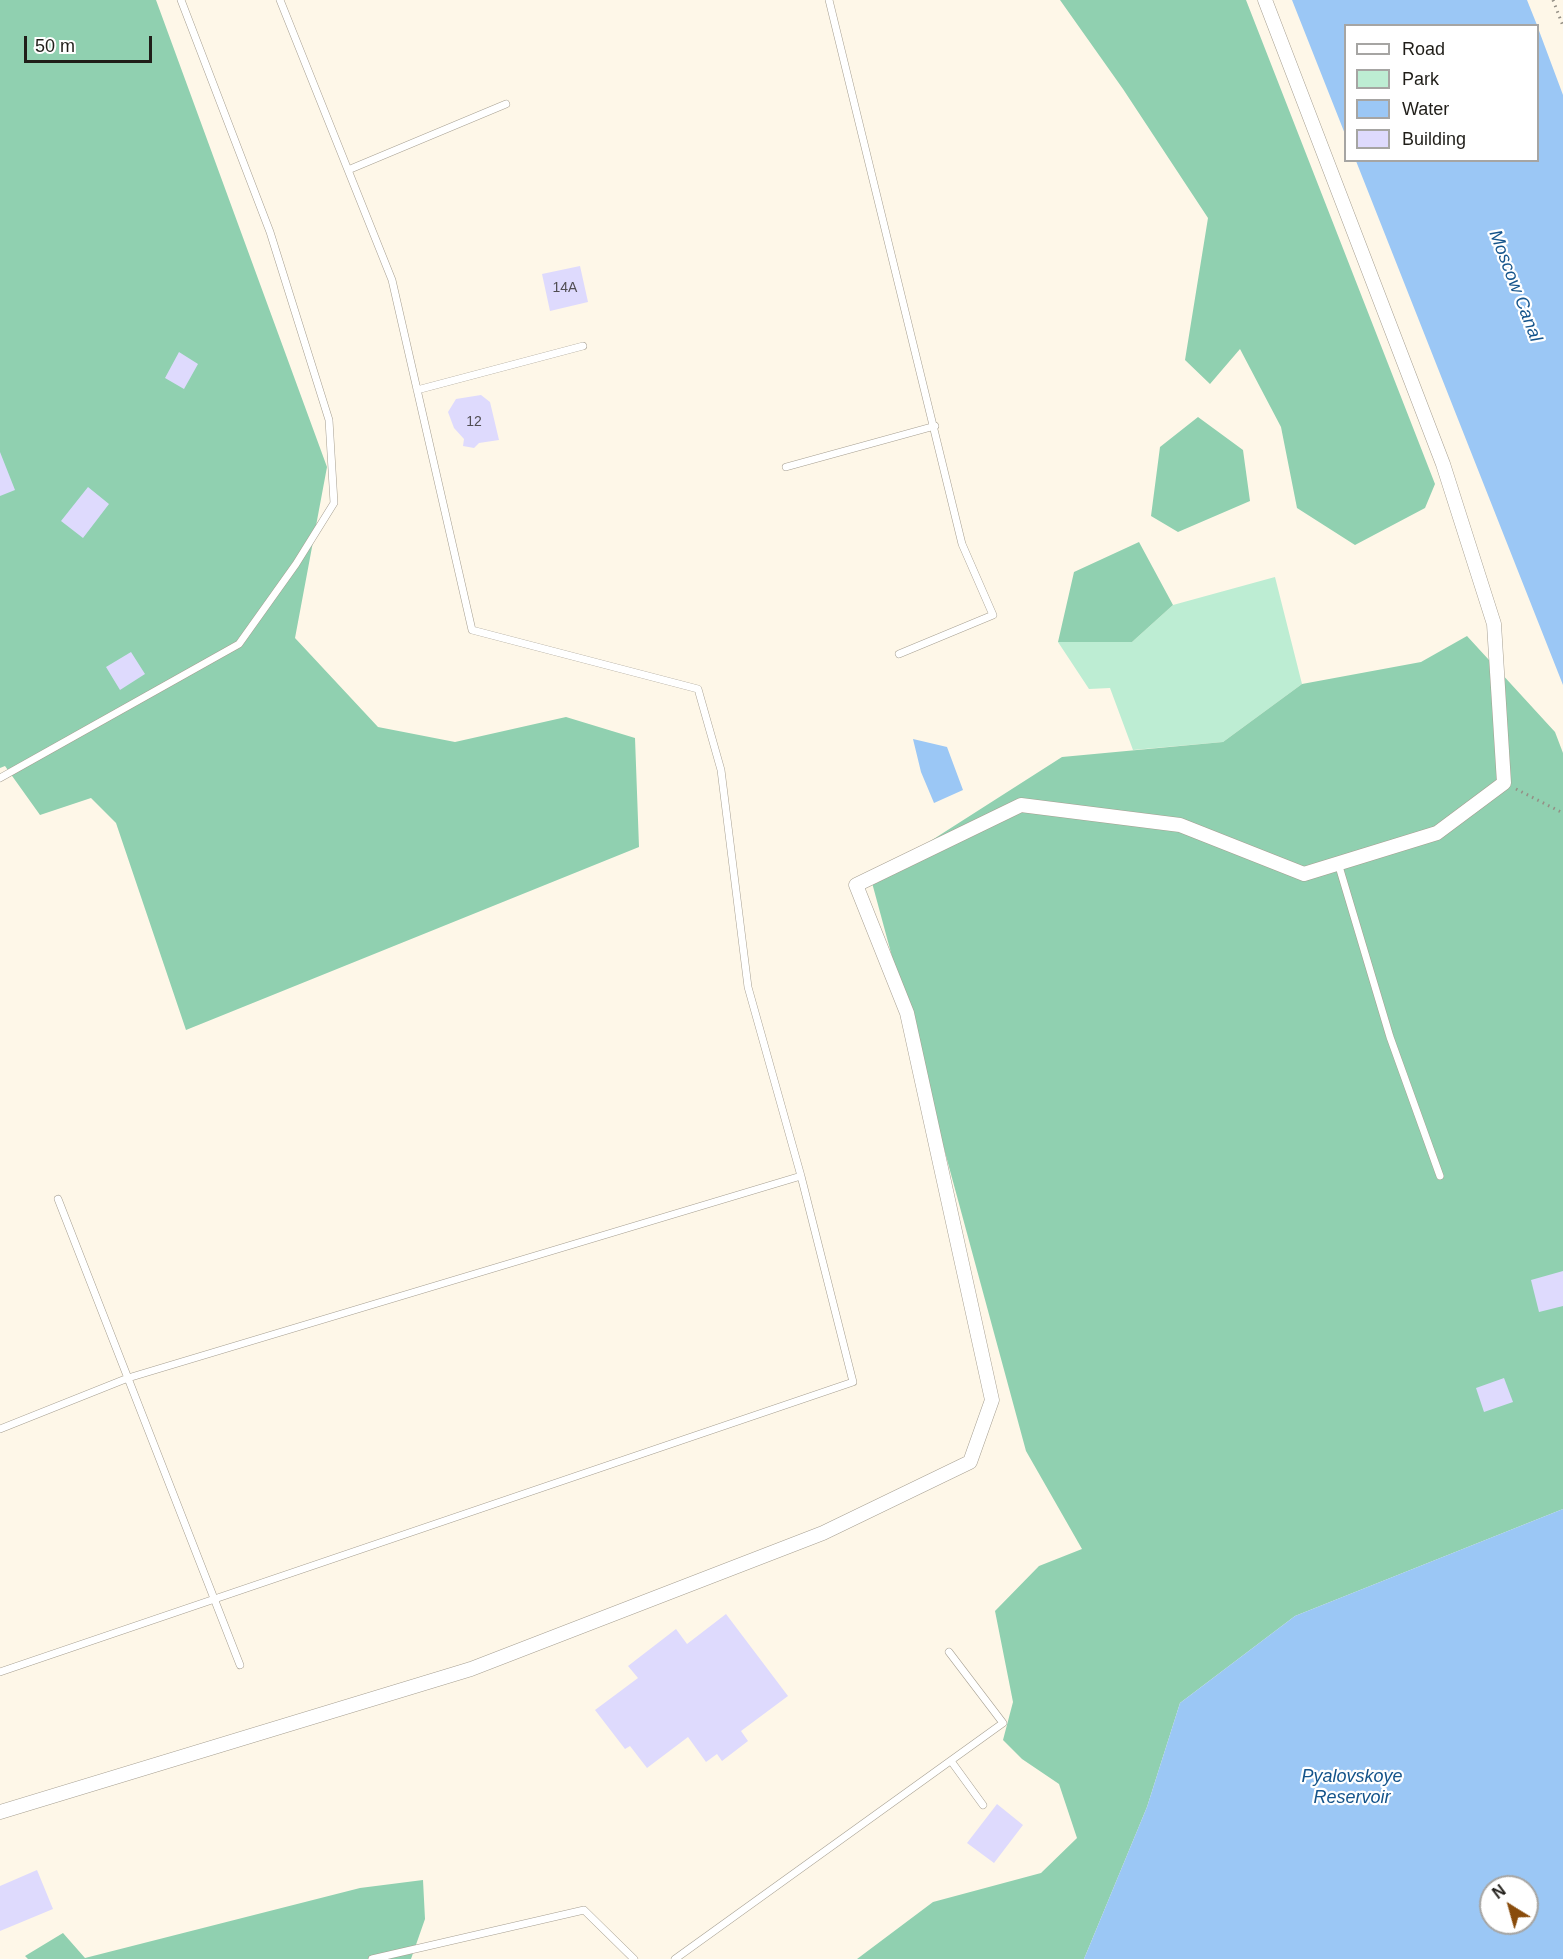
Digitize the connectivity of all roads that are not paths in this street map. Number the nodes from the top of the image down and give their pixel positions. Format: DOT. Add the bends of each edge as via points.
graph roads {
  1 [pos="181,0"];
  2 [pos="280,0"];
  3 [pos="829,0"];
  4 [pos="1265,0"];
  5 [pos="506,104"];
  6 [pos="348,170"];
  7 [pos="584,346"];
  8 [pos="417,390"];
  9 [pos="935,426"];
  10 [pos="786,467"];
  11 [pos="899,654"];
  12 [pos="0,778"];
  13 [pos="1338,863"];
  14 [pos="801,1176"];
  15 [pos="1440,1176"];
  16 [pos="58,1199"];
  17 [pos="128,1378"];
  18 [pos="0,1430"];
  19 [pos="214,1597"];
  20 [pos="948,1652"];
  21 [pos="240,1665"];
  22 [pos="0,1672"];
  23 [pos="951,1761"];
  24 [pos="983,1805"];
  25 [pos="0,1812"];
  26 [pos="372,1959"];
  27 [pos="634,1959"];
  28 [pos="675,1959"];
  1 -- 12 [label="lane" via="270,232 329,420 334,503 239,644"];
  2 -- 6 [label="lane"];
  3 -- 9 [label="lane"];
  4 -- 13 [label="street" via="1443,464 1494,624 1504,783 1437,833"];
  5 -- 6 [label="lane"];
  6 -- 8 [label="lane" via="392,280"];
  7 -- 8 [label="lane"];
  8 -- 14 [label="lane" via="472,630 698,689 721,770 748,987"];
  9 -- 10 [label="lane"];
  9 -- 11 [label="lane" via="962,544 993,615"];
  13 -- 15 [label="lane" via="1390,1037"];
  13 -- 25 [label="street" via="1304,874 1180,825 1021,805 856,885 907,1013 992,1400 970,1462 823,1533 471,1669"];
  14 -- 17 [label="lane"];
  14 -- 19 [label="lane" via="853,1382"];
  16 -- 17 [label="lane"];
  17 -- 18 [label="lane"];
  17 -- 19 [label="lane"];
  19 -- 21 [label="lane"];
  19 -- 22 [label="lane"];
  20 -- 23 [label="lane" via="1003,1723"];
  23 -- 24 [label="lane"];
  23 -- 28 [label="lane"];
  26 -- 27 [label="lane" via="584,1910"];
}
